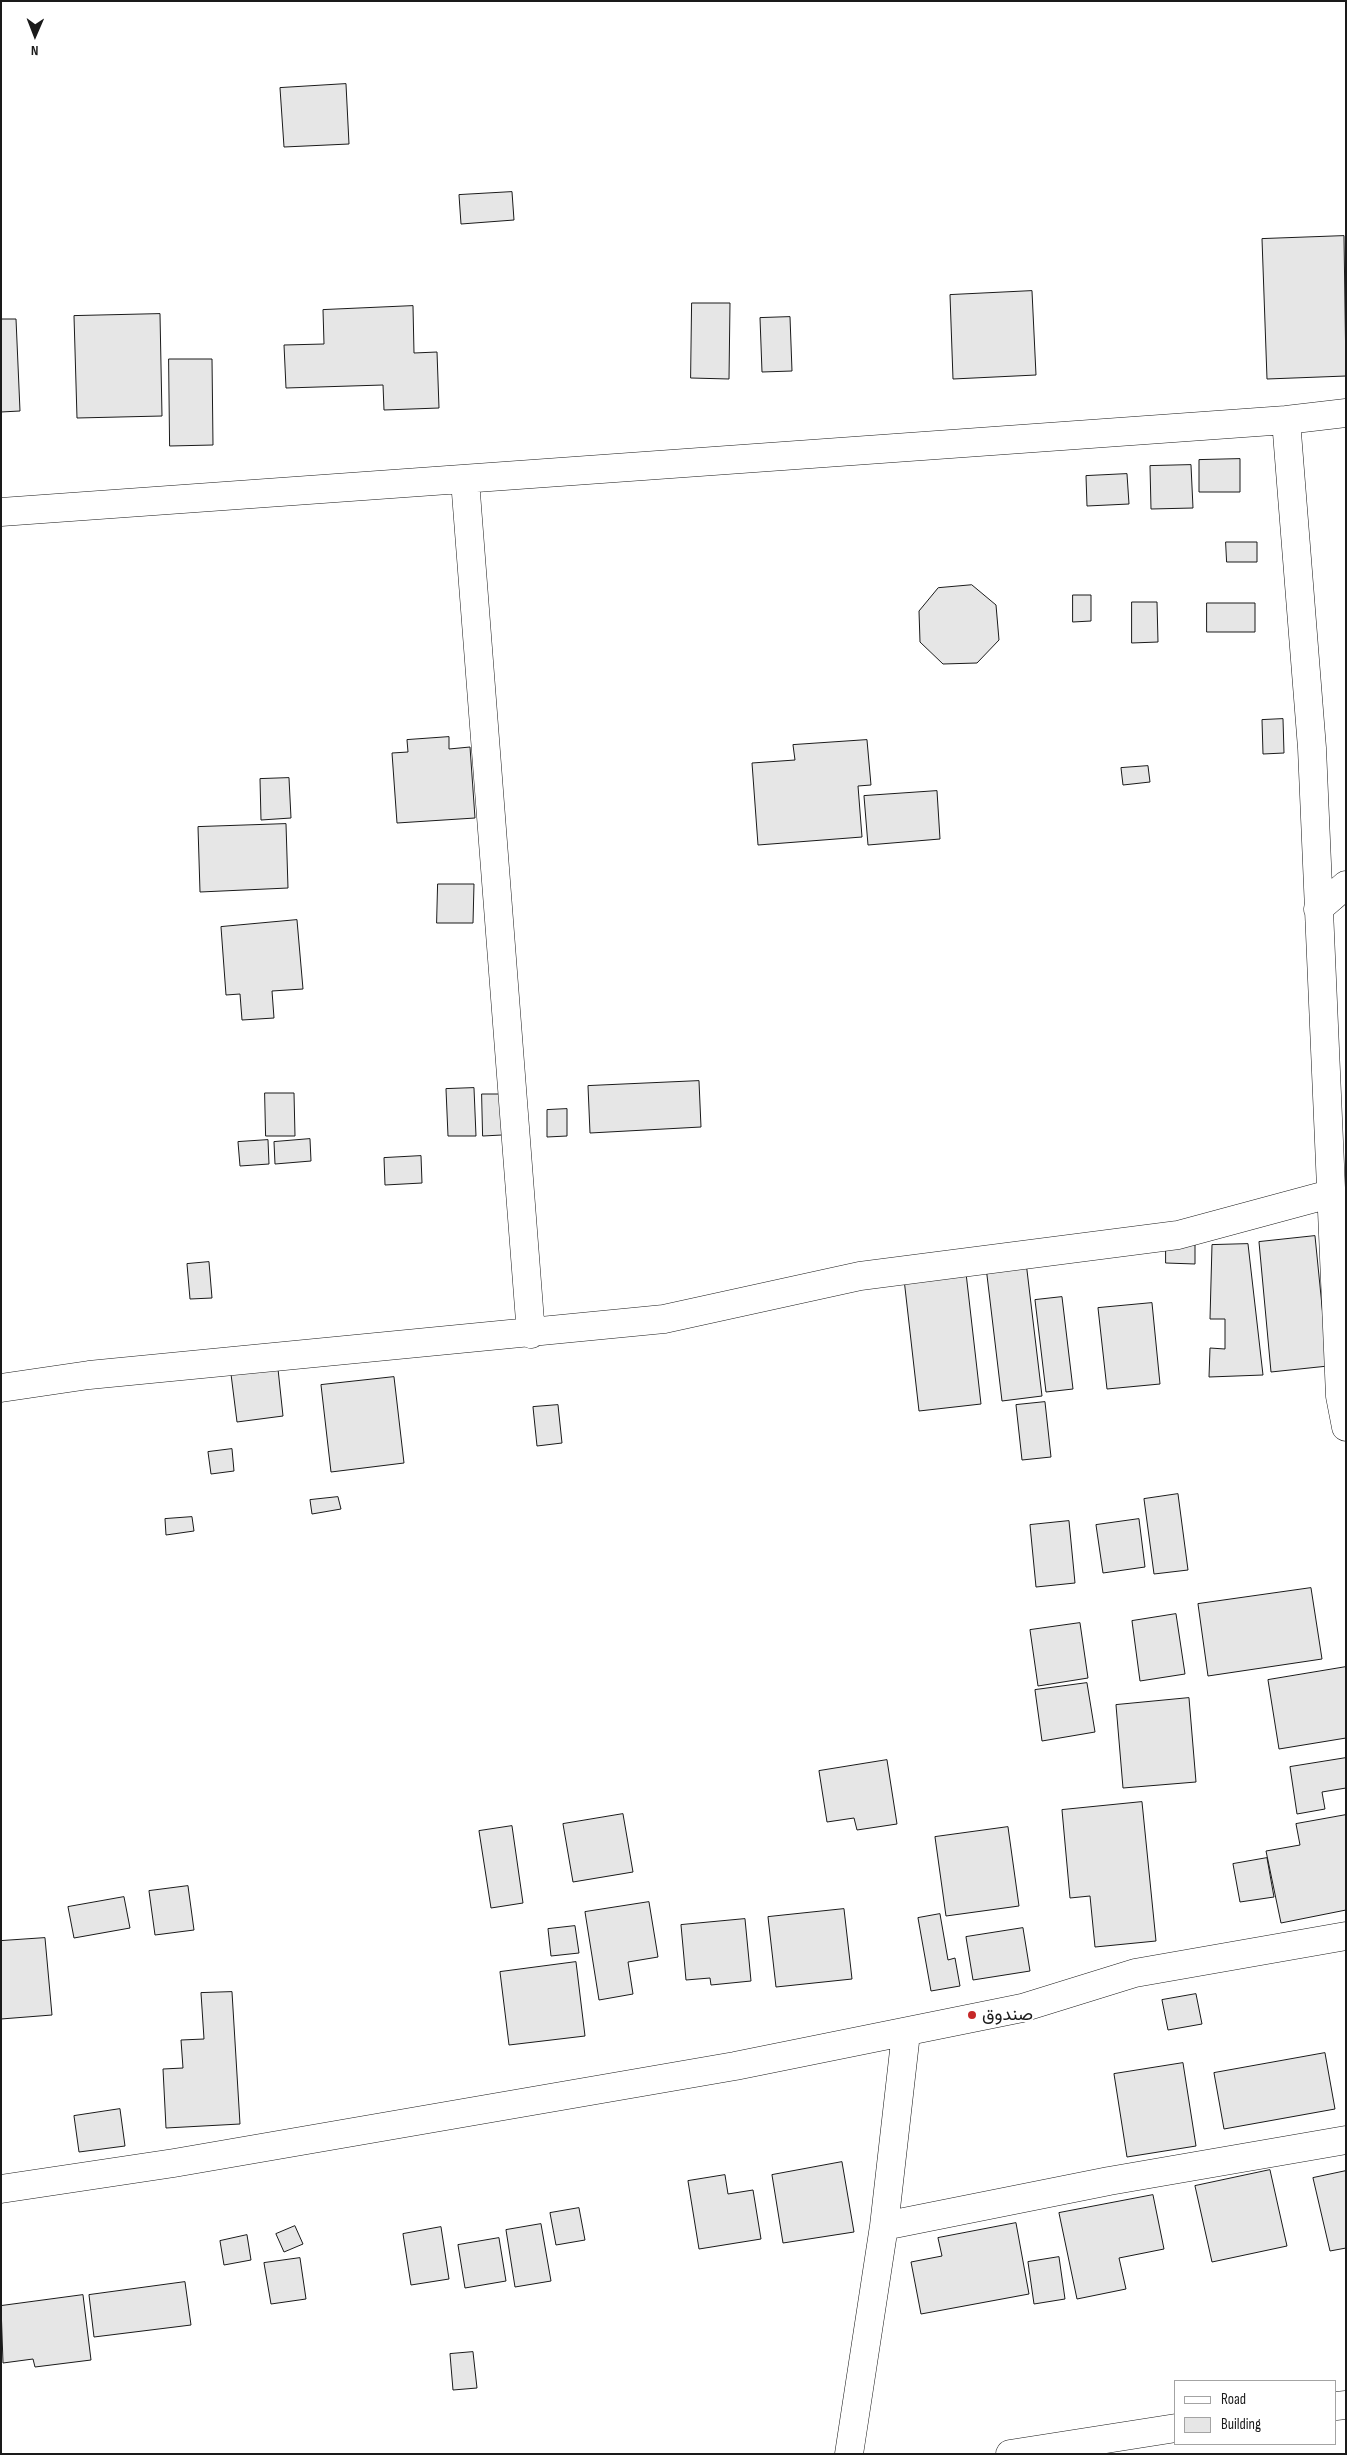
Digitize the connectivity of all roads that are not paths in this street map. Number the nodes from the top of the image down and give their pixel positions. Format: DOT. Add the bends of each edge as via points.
graph roads {
  1 [pos="1346,413"];
  2 [pos="1286,420"];
  3 [pos="465,480"];
  4 [pos="1,512"];
  5 [pos="1346,885"];
  6 [pos="1318,909"];
  7 [pos="1330,1194"];
  8 [pos="531,1334"];
  9 [pos="1,1388"];
  10 [pos="1346,1427"];
  11 [pos="1346,1936"];
  12 [pos="906,2033"];
  13 [pos="1346,2140"];
  14 [pos="1,2189"];
  15 [pos="884,2226"];
  16 [pos="1174,2428"];
  17 [pos="849,2454"];
  18 [pos="1010,2454"];
  1 -- 2 [label="street"];
  2 -- 3 [label="street"];
  2 -- 6 [label="street" via="1312,748"];
  3 -- 4 [label="street"];
  3 -- 8 [label="street"];
  5 -- 6 [label="street"];
  6 -- 7 [label="street"];
  7 -- 8 [label="street" via="1178,1235 860,1276 664,1319"];
  7 -- 10 [label="street" via="1340,1396"];
  8 -- 9 [label="street" via="425,1341"];
  11 -- 12 [label="street" via="1135,1973 1022,2008"];
  12 -- 14 [label="street" via="194,2160"];
  12 -- 15 [label="street"];
  13 -- 15 [label="street" via="1109,2181"];
  15 -- 17 [label="street"];
  16 -- 18 [label="street"];
}
